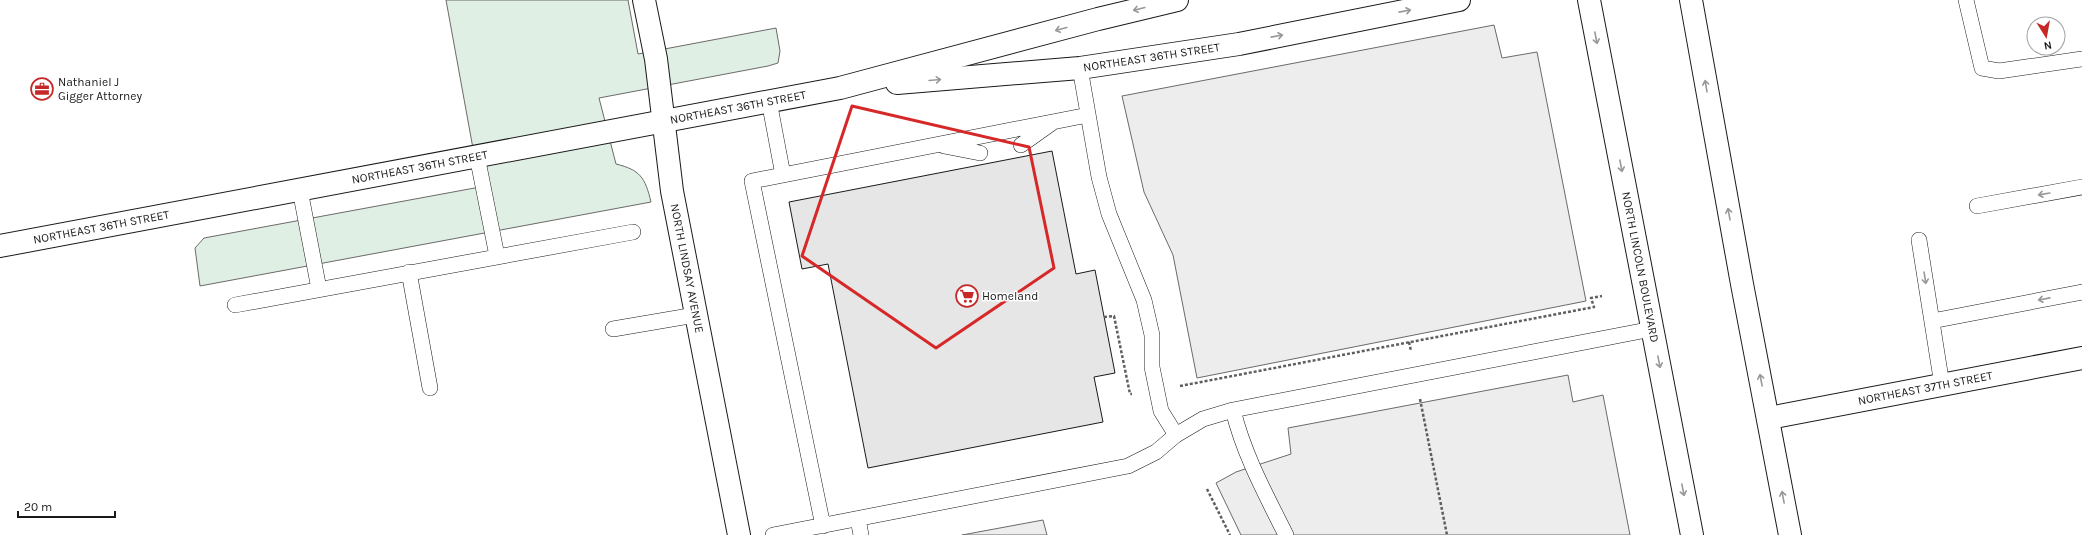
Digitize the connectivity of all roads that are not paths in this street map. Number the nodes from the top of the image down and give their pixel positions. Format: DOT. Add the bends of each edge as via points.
graph roads {
  1 [pos="644,0"];
  2 [pos="1177,0"];
  3 [pos="1459,0"];
  4 [pos="1589,0"];
  5 [pos="1691,0"];
  6 [pos="1966,0"];
  7 [pos="2082,59"];
  8 [pos="1080,68"];
  9 [pos="840,88"];
  10 [pos="769,101"];
  11 [pos="1088,115"];
  12 [pos="1056,120"];
  13 [pos="664,121"];
  14 [pos="935,144"];
  15 [pos="1021,145"];
  16 [pos="980,152"];
  17 [pos="478,156"];
  18 [pos="783,175"];
  19 [pos="2082,187"];
  20 [pos="300,190"];
  21 [pos="1977,206"];
  22 [pos="633,232"];
  23 [pos="1918,240"];
  24 [pos="0,246"];
  25 [pos="497,256"];
  26 [pos="409,272"];
  27 [pos="319,289"];
  28 [pos="2082,292"];
  29 [pos="234,305"];
  30 [pos="696,315"];
  31 [pos="1932,321"];
  32 [pos="613,329"];
  33 [pos="1652,329"];
  34 [pos="2082,358"];
  35 [pos="1942,385"];
  36 [pos="430,388"];
  37 [pos="1233,410"];
  38 [pos="1769,418"];
  39 [pos="1176,435"];
  40 [pos="858,519"];
  41 [pos="822,526"];
  42 [pos="739,535"];
  43 [pos="773,535"];
  44 [pos="861,535"];
  45 [pos="1286,535"];
  46 [pos="1692,535"];
  47 [pos="1790,535"];
  1 -- 13 [label="main road, NORTH LINDSAY AVENUE" via="656,59"];
  2 -- 9 [label="main road, NORTHEAST 36TH STREET, one-way"];
  8 -- 3 [label="main road, NORTHEAST 36TH STREET, one-way" via="1239,44"];
  4 -- 33 [label="main road, NORTH LINCOLN BOULEVARD, one-way"];
  38 -- 5 [label="main road, one-way"];
  6 -- 7 [label="lane" via="1982,68 1999,71"];
  9 -- 8 [label="main road, NORTHEAST 36TH STREET, one-way"];
  8 -- 11 [label="lane"];
  9 -- 10 [label="main road, NORTHEAST 36TH STREET"];
  10 -- 13 [label="main road, NORTHEAST 36TH STREET"];
  10 -- 18 [label="lane"];
  11 -- 12 [label="lane"];
  11 -- 39 [label="lane" via="1099,177 1109,214 1144,300 1152,336 1152,367 1161,411"];
  12 -- 14 [label="lane"];
  12 -- 15 [label="lane"];
  13 -- 17 [label="main road, NORTHEAST 36TH STREET"];
  13 -- 30 [label="main road, NORTH LINDSAY AVENUE" via="672,191"];
  14 -- 16 [label="lane"];
  14 -- 18 [label="lane"];
  17 -- 20 [label="main road, NORTHEAST 36TH STREET"];
  17 -- 25 [label="lane"];
  18 -- 41 [label="lane" via="752,181"];
  19 -- 21 [label="lane, one-way"];
  20 -- 24 [label="main road, NORTHEAST 36TH STREET"];
  20 -- 27 [label="lane"];
  22 -- 25 [label="lane"];
  23 -- 31 [label="lane, one-way"];
  25 -- 26 [label="lane"];
  26 -- 27 [label="lane"];
  26 -- 36 [label="lane"];
  27 -- 29 [label="lane"];
  28 -- 31 [label="lane, one-way"];
  30 -- 32 [label="lane"];
  30 -- 42 [label="main road, NORTH LINDSAY AVENUE"];
  31 -- 35 [label="lane"];
  33 -- 37 [label="lane"];
  33 -- 46 [label="main road, NORTH LINCOLN BOULEVARD, one-way"];
  34 -- 35 [label="main road, NORTHEAST 37TH STREET"];
  35 -- 38 [label="main road, NORTHEAST 37TH STREET"];
  37 -- 39 [label="lane" via="1203,418"];
  37 -- 45 [label="lane" via="1239,435"];
  47 -- 38 [label="main road, one-way"];
  39 -- 40 [label="lane" via="1156,452 1128,466"];
  40 -- 41 [label="lane"];
  40 -- 44 [label="lane"];
  41 -- 43 [label="lane"];
}
